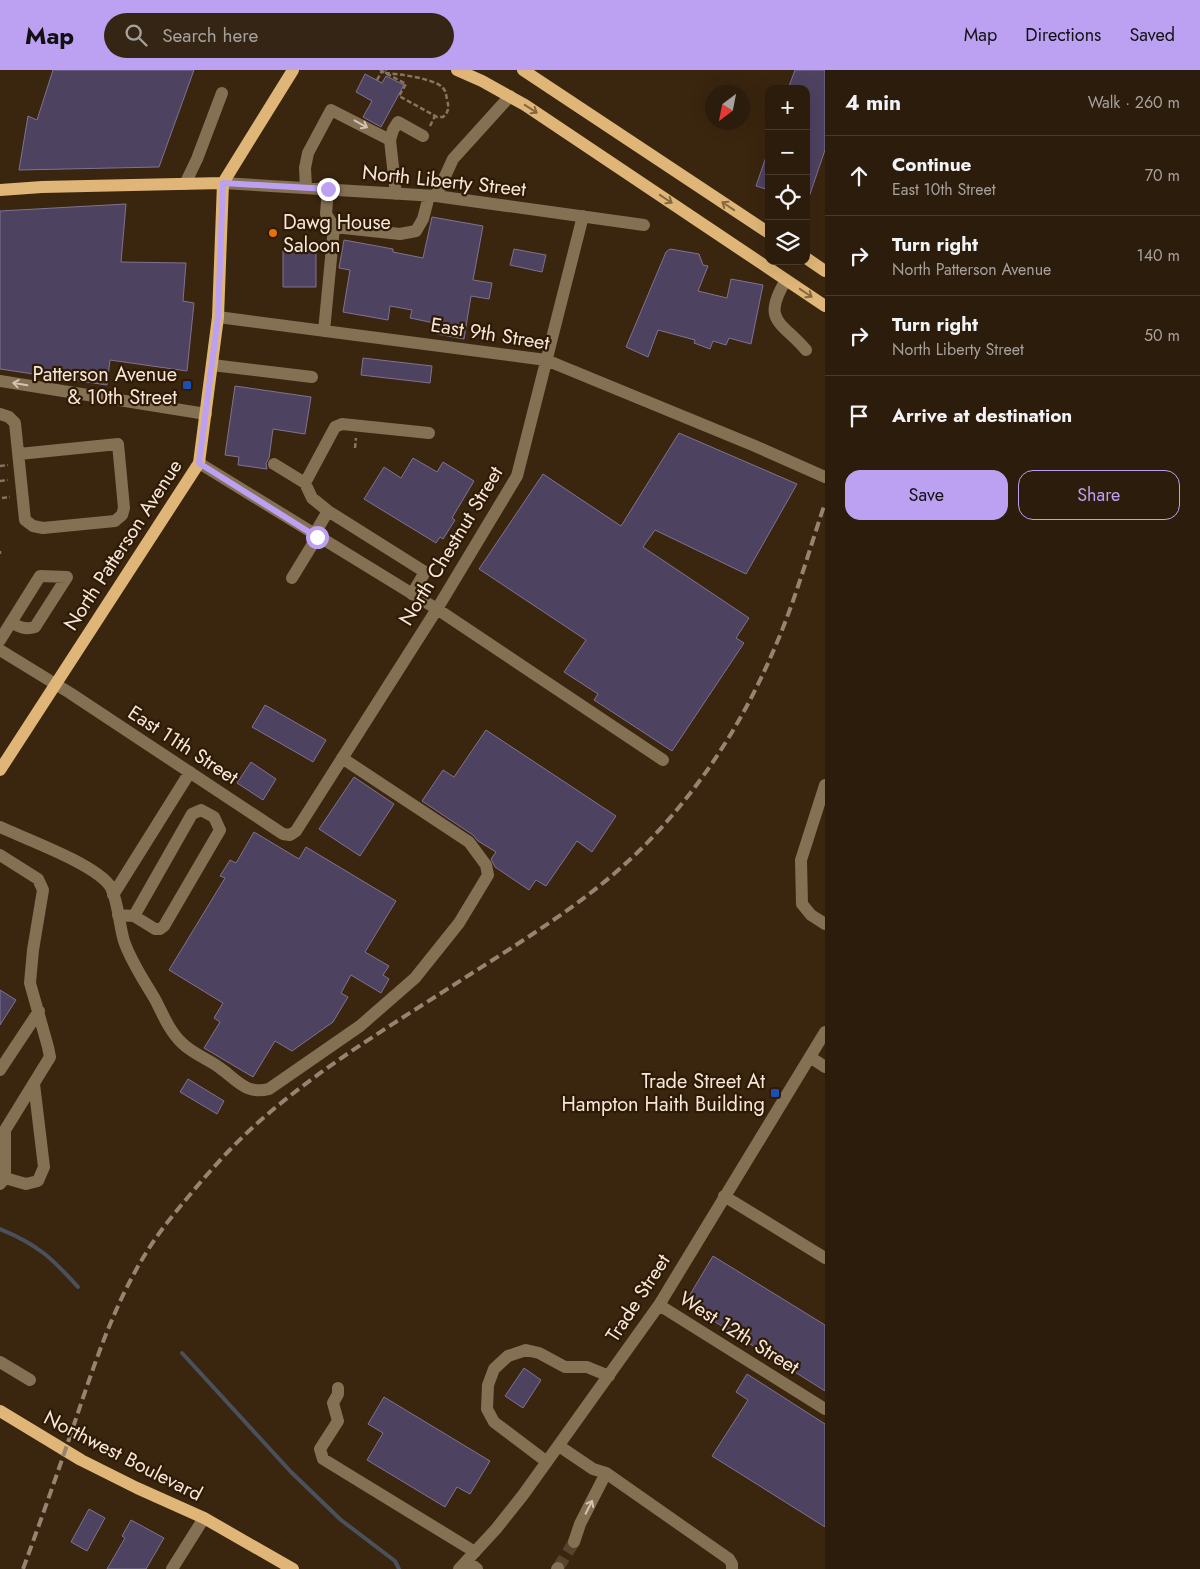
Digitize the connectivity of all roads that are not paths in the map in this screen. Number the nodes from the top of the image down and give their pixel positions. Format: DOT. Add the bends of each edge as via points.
graph roads {
  1 [pos="293,70"];
  2 [pos="457,70"];
  3 [pos="523,70"];
  4 [pos="222,93"];
  5 [pos="510,96"];
  6 [pos="424,136"];
  7 [pos="390,140"];
  8 [pos="223,183"];
  9 [pos="185,184"];
  10 [pos="306,188"];
  11 [pos="328,189"];
  12 [pos="0,190"];
  13 [pos="396,194"];
  14 [pos="433,196"];
  15 [pos="584,216"];
  16 [pos="644,225"];
  17 [pos="334,227"];
  18 [pos="765,230"];
  19 [pos="810,261"];
  20 [pos="825,271"];
  21 [pos="786,280"];
  22 [pos="825,306"];
  23 [pos="218,317"];
  24 [pos="324,331"];
  25 [pos="806,350"];
  26 [pos="546,360"];
  27 [pos="212,365"];
  28 [pos="312,377"];
  29 [pos="0,381"];
  30 [pos="0,414"];
  31 [pos="206,414"];
  32 [pos="429,433"];
  33 [pos="19,454"];
  34 [pos="199,463"];
  35 [pos="274,464"];
  36 [pos="820,475"];
  37 [pos="305,483"];
  38 [pos="328,511"];
  39 [pos="316,536"];
  40 [pos="292,578"];
  41 [pos="412,594"];
  42 [pos="437,609"];
  43 [pos="11,622"];
  44 [pos="0,640"];
  45 [pos="0,650"];
  46 [pos="54,684"];
  47 [pos="342,758"];
  48 [pos="663,760"];
  49 [pos="0,770"];
  50 [pos="190,772"];
  51 [pos="825,785"];
  52 [pos="0,827"];
  53 [pos="290,835"];
  54 [pos="0,855"];
  55 [pos="114,895"];
  56 [pos="118,915"];
  57 [pos="134,916"];
  58 [pos="825,924"];
  59 [pos="39,1011"];
  60 [pos="825,1032"];
  61 [pos="810,1057"];
  62 [pos="825,1067"];
  63 [pos="0,1070"];
  64 [pos="34,1084"];
  65 [pos="3,1181"];
  66 [pos="724,1196"];
  67 [pos="825,1258"];
  68 [pos="659,1305"];
  69 [pos="0,1362"];
  70 [pos="609,1376"];
  71 [pos="30,1380"];
  72 [pos="338,1388"];
  73 [pos="825,1409"];
  74 [pos="0,1411"];
  75 [pos="559,1446"];
  76 [pos="547,1462"];
  77 [pos="606,1473"];
  78 [pos="204,1518"];
  79 [pos="574,1542"];
  80 [pos="467,1561"];
  81 [pos="172,1569"];
  82 [pos="294,1569"];
  83 [pos="477,1569"];
  84 [pos="732,1569"];
  1 -- 8 [label="main road, North Patterson Avenue"];
  2 -- 5 [label="main road"];
  18 -- 3 [label="main road, one-way"];
  4 -- 9 [label="street"];
  5 -- 14 [label="street" via="453,159"];
  5 -- 21 [label="main road, one-way"];
  6 -- 7 [label="street" via="398,122"];
  10 -- 7 [label="street, one-way" via="308,153 331,110"];
  7 -- 13 [label="street"];
  8 -- 9 [label="main road, North Liberty Street"];
  8 -- 10 [label="street, North Liberty Street"];
  8 -- 23 [label="main road, North Patterson Avenue"];
  9 -- 12 [label="main road, North Liberty Street"];
  10 -- 11 [label="street, North Liberty Street"];
  11 -- 13 [label="street, North Liberty Street"];
  11 -- 17 [label="street" via="326,214"];
  13 -- 14 [label="street, North Liberty Street"];
  14 -- 15 [label="street, North Liberty Street"];
  14 -- 17 [label="street" via="416,231 400,234"];
  15 -- 16 [label="street, North Liberty Street"];
  15 -- 26 [label="street, North Chestnut Street"];
  17 -- 24 [label="street"];
  19 -- 20 [label="main road"];
  21 -- 22 [label="main road, one-way"];
  21 -- 25 [label="street" via="775,299 774,314 782,327"];
  23 -- 24 [label="street, East 9th Street"];
  23 -- 27 [label="main road, North Patterson Avenue"];
  24 -- 26 [label="street, East 9th Street"];
  26 -- 36 [label="street, East 9th Street"];
  26 -- 42 [label="street, North Chestnut Street" via="517,476"];
  27 -- 28 [label="street"];
  27 -- 31 [label="main road, North Patterson Avenue"];
  31 -- 29 [label="street, one-way"];
  30 -- 33 [label="street" via="15,423"];
  31 -- 34 [label="main road, North Patterson Avenue"];
  32 -- 37 [label="street" via="342,424 335,427"];
  33 -- 33 [label="street" via="26,520 32,526 42,528 116,521 122,515 118,444"];
  34 -- 39 [label="street"];
  34 -- 46 [label="main road, North Patterson Avenue"];
  35 -- 37 [label="street"];
  37 -- 38 [label="street" via="312,498"];
  38 -- 39 [label="street"];
  38 -- 41 [label="street" via="425,572"];
  39 -- 40 [label="street"];
  39 -- 41 [label="street"];
  41 -- 42 [label="street"];
  42 -- 47 [label="street, North Chestnut Street"];
  42 -- 48 [label="street"];
  43 -- 43 [label="street" via="40,576 67,577 35,627 20,628"];
  43 -- 44 [label="street"];
  45 -- 46 [label="street, East 11th Street"];
  46 -- 49 [label="main road, North Patterson Avenue"];
  46 -- 50 [label="street, East 11th Street"];
  47 -- 53 [label="street, North Chestnut Street" via="296,832"];
  47 -- 56 [label="street" via="469,842 486,866 488,875 459,924 415,978 360,1026 269,1089 260,1091 243,1086 191,1051 174,1034 130,957"];
  50 -- 53 [label="street, East 11th Street"];
  50 -- 55 [label="street"];
  51 -- 58 [label="street" via="801,860 802,904"];
  52 -- 55 [label="street" via="93,870"];
  54 -- 59 [label="street" via="38,879 43,890 30,982"];
  55 -- 56 [label="street"];
  56 -- 57 [label="street"];
  57 -- 57 [label="street" via="155,929 164,926 220,830 214,817 201,810 192,814"];
  59 -- 63 [label="street"];
  59 -- 64 [label="street" via="50,1057"];
  60 -- 61 [label="street, Trade Street"];
  61 -- 62 [label="street"];
  61 -- 66 [label="street, Trade Street"];
  64 -- 65 [label="street" via="5,1130"];
  64 -- 65 [label="street" via="44,1167 38,1181 26,1184"];
  66 -- 67 [label="street"];
  66 -- 68 [label="street, Trade Street"];
  68 -- 70 [label="street, Trade Street"];
  68 -- 73 [label="street, West 12th Street"];
  69 -- 71 [label="street"];
  70 -- 75 [label="street, Trade Street"];
  70 -- 76 [label="street" via="587,1367 565,1367 526,1350 508,1356 494,1369 488,1385 487,1409 494,1422"];
  72 -- 80 [label="street" via="333,1403 338,1421 320,1449 324,1459"];
  74 -- 78 [label="main road, Northwest Boulevard" via="81,1460"];
  75 -- 76 [label="street, Trade Street"];
  75 -- 77 [label="street" via="593,1469"];
  76 -- 80 [label="street, Trade Street"];
  79 -- 77 [label="street, one-way"];
  77 -- 84 [label="street" via="729,1559"];
  78 -- 81 [label="street"];
  78 -- 82 [label="main road, Northwest Boulevard"];
  80 -- 83 [label="street"];
}
